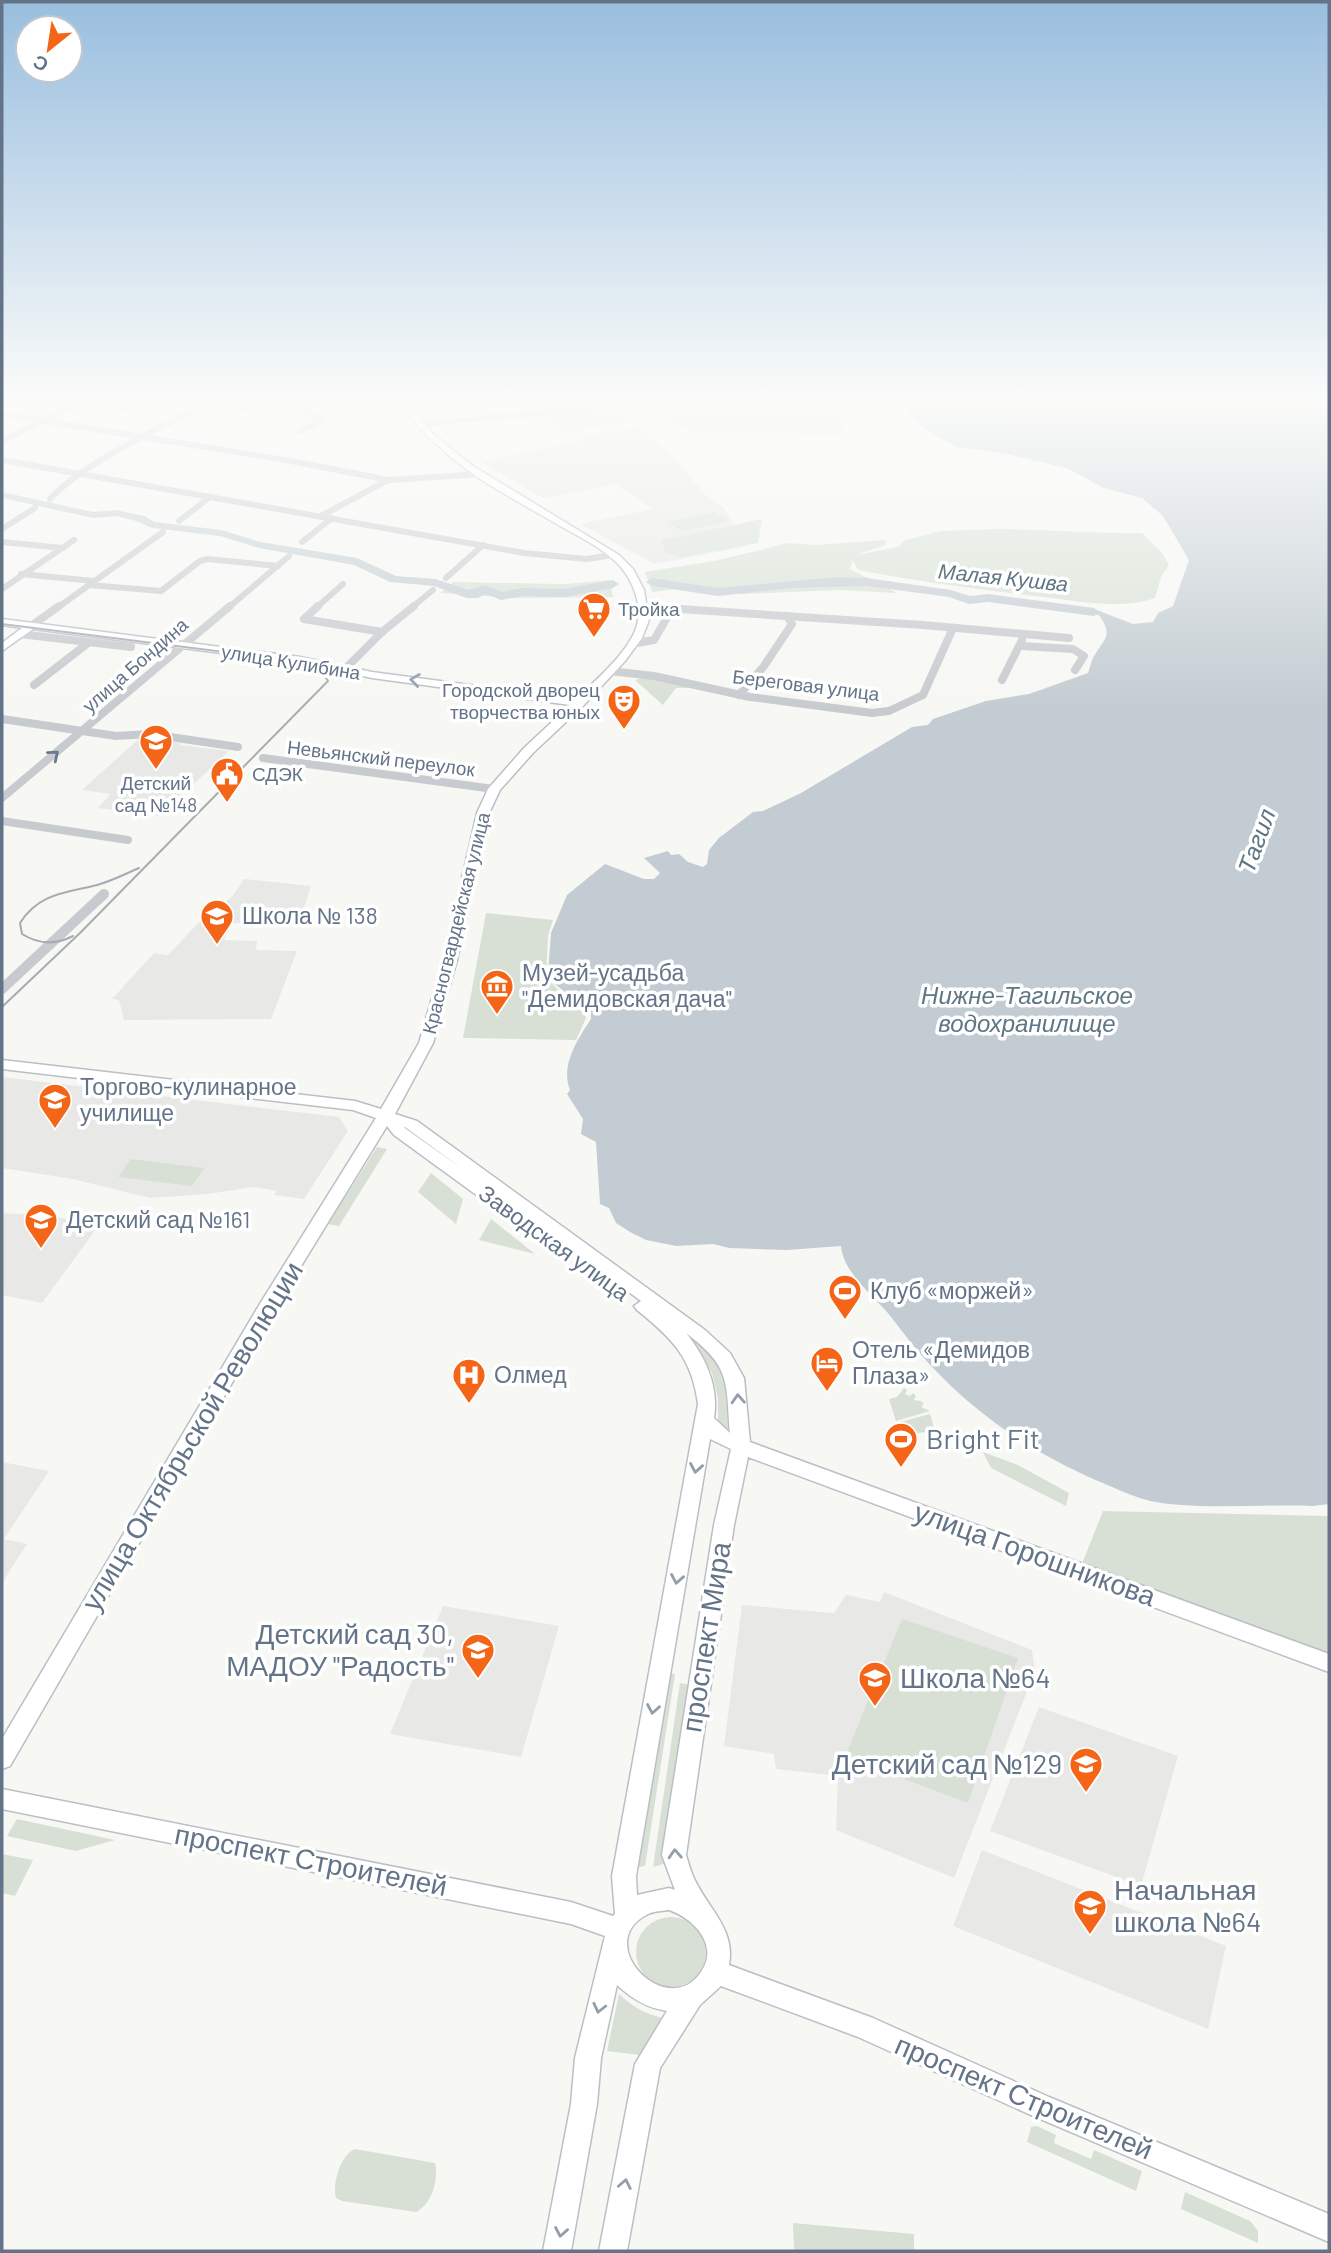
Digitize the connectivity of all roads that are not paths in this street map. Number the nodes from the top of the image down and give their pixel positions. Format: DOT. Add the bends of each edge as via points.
graph roads {
  1 [pos="203,502"];
  2 [pos="240,502"];
  3 [pos="345,502"];
  4 [pos="526,502"];
  5 [pos="35,508"];
  6 [pos="321,516"];
  7 [pos="2,518"];
  8 [pos="332,518"];
  9 [pos="16,519"];
  10 [pos="179,520"];
  11 [pos="2,529"];
  12 [pos="163,532"];
  13 [pos="74,540"];
  14 [pos="2,542"];
  15 [pos="302,542"];
  16 [pos="483,545"];
  17 [pos="63,548"];
  18 [pos="612,555"];
  19 [pos="289,556"];
  20 [pos="278,566"];
  21 [pos="21,574"];
  22 [pos="446,578"];
  23 [pos="91,583"];
  24 [pos="343,584"];
  25 [pos="2,589"];
  26 [pos="433,590"];
  27 [pos="159,591"];
  28 [pos="151,597"];
  29 [pos="787,616"];
  30 [pos="2,622"];
  31 [pos="953,628"];
  32 [pos="2,629"];
  33 [pos="1074,630"];
  34 [pos="25,631"];
  35 [pos="382,632"];
  36 [pos="1021,634"];
  37 [pos="1069,638"];
  38 [pos="88,643"];
  39 [pos="631,644"];
  40 [pos="182,645"];
  41 [pos="1021,646"];
  42 [pos="2,648"];
  43 [pos="131,648"];
  44 [pos="1073,649"];
  45 [pos="344,670"];
  46 [pos="1075,670"];
  47 [pos="610,671"];
  48 [pos="1002,680"];
  49 [pos="34,685"];
  50 [pos="739,695"];
  51 [pos="580,703"];
  52 [pos="2,719"];
  53 [pos="82,732"];
  54 [pos="238,747"];
  55 [pos="263,758"];
  56 [pos="494,789"];
  57 [pos="2,798"];
  58 [pos="2,821"];
  59 [pos="128,840"];
  60 [pos="104,894"];
  61 [pos="2,989"];
  62 [pos="2,1064"];
  63 [pos="386,1115"];
  64 [pos="724,1357"];
  65 [pos="706,1384"];
  66 [pos="705,1420"];
  67 [pos="741,1445"];
  68 [pos="1329,1662"];
  69 [pos="2,1759"];
  70 [pos="2,1799"];
  71 [pos="702,1915"];
  72 [pos="619,1929"];
  73 [pos="716,1972"];
  74 [pos="691,1997"];
  75 [pos="1329,2228"];
  76 [pos="557,2251"];
  77 [pos="612,2251"];
  1 -- 10 [label="street"];
  2 -- 6 [label="street"];
  3 -- 6 [label="street"];
  4 -- 18 [label="main road, Красногвардейская улица"];
  5 -- 9 [label="street"];
  6 -- 8 [label="street"];
  7 -- 9 [label="street"];
  8 -- 15 [label="street"];
  8 -- 16 [label="street"];
  9 -- 11 [label="street"];
  12 -- 23 [label="street"];
  13 -- 17 [label="street"];
  14 -- 17 [label="street"];
  16 -- 18 [label="street" via="579,559"];
  16 -- 22 [label="street"];
  17 -- 21 [label="street"];
  18 -- 39 [label="main road, Красногвардейская улица" via="628,570 645,614 642,630"];
  19 -- 20 [label="street, улица Бондина"];
  20 -- 27 [label="street" via="207,559"];
  20 -- 40 [label="street, улица Бондина"];
  21 -- 23 [label="street"];
  21 -- 25 [label="street"];
  23 -- 27 [label="street"];
  23 -- 34 [label="street"];
  24 -- 35 [label="street" via="304,619"];
  26 -- 35 [label="street"];
  27 -- 28 [label="street"];
  29 -- 31 [label="street"];
  29 -- 39 [label="street" via="675,610 654,640"];
  29 -- 50 [label="street" via="792,624"];
  30 -- 34 [label="main road, улица Кулибина"];
  31 -- 36 [label="street"];
  31 -- 50 [label="street, Береговая улица" via="923,695 889,711 872,713"];
  32 -- 34 [label="main road, улица Кулибина"];
  33 -- 37 [label="street"];
  34 -- 38 [label="street"];
  34 -- 40 [label="main road, улица Кулибина"];
  34 -- 42 [label="main road"];
  35 -- 45 [label="street"];
  36 -- 37 [label="street"];
  36 -- 41 [label="street"];
  37 -- 44 [label="street"];
  38 -- 43 [label="street"];
  38 -- 49 [label="street"];
  39 -- 47 [label="main road, Красногвардейская улица"];
  40 -- 45 [label="main road, улица Кулибина"];
  40 -- 53 [label="street, улица Бондина"];
  41 -- 44 [label="street"];
  41 -- 48 [label="street"];
  44 -- 46 [label="street" via="1084,656"];
  51 -- 45 [label="main road, улица Кулибина, one-way"];
  47 -- 50 [label="street, Береговая улица"];
  47 -- 51 [label="main road, Красногвардейская улица"];
  51 -- 56 [label="main road, Красногвардейская улица"];
  52 -- 53 [label="street"];
  53 -- 54 [label="street" via="119,737 150,734"];
  57 -- 53 [label="street, улица Бондина, one-way"];
  55 -- 56 [label="street, Невьянский переулок"];
  56 -- 63 [label="main road, Красногвардейская улица" via="483,813 426,1043"];
  58 -- 59 [label="street"];
  60 -- 61 [label="street"];
  62 -- 63 [label="main road, Заводская улица" via="355,1107"];
  63 -- 64 [label="main road, Заводская улица" via="411,1125 699,1334"];
  63 -- 65 [label="main road, Заводская улица" via="400,1132 655,1316 695,1357"];
  63 -- 69 [label="main road, улица Октябрьской Революции" via="267,1307"];
  67 -- 64 [label="main road, проспект Мира, one-way" via="738,1386"];
  65 -- 66 [label="main road, проспект Мира"];
  66 -- 67 [label="main road, улица Горошникова" via="719,1436"];
  66 -- 72 [label="main road, проспект Мира, one-way" via="624,1876"];
  67 -- 68 [label="main road, улица Горошникова"];
  71 -- 67 [label="main road, проспект Мира, one-way" via="676,1865 675,1843 724,1525"];
  70 -- 72 [label="main road, проспект Строителей" via="571,1913"];
  71 -- 72 [label="main road" via="669,1899 642,1904"];
  71 -- 73 [label="main road" via="715,1934 719,1952"];
  72 -- 74 [label="main road" via="616,1960 636,1988 673,2000"];
  72 -- 76 [label="main road, проспект Мира, one-way" via="588,2058"];
  73 -- 74 [label="main road"];
  73 -- 75 [label="main road, проспект Строителей" via="864,2027"];
  77 -- 74 [label="main road, one-way" via="648,2064"];
}
